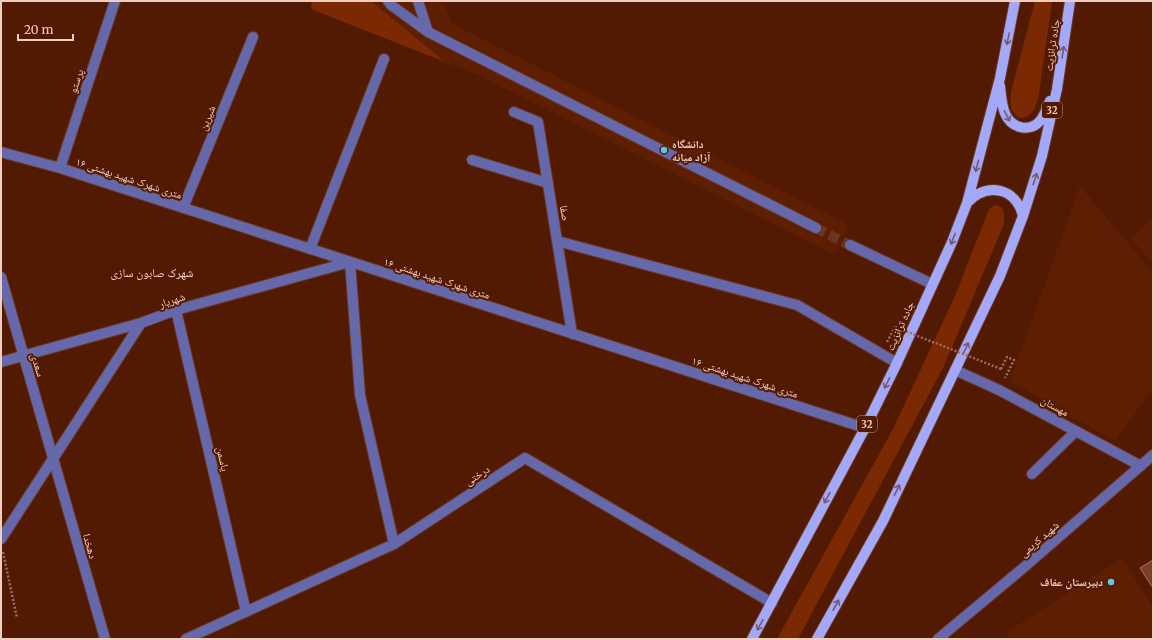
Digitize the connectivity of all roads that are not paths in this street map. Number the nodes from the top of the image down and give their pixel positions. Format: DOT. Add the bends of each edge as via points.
graph roads {
  1 [pos="115,1"];
  2 [pos="388,1"];
  3 [pos="418,1"];
  4 [pos="1015,1"];
  5 [pos="1070,1"];
  6 [pos="428,32"];
  7 [pos="252,37"];
  8 [pos="384,59"];
  9 [pos="1000,78"];
  10 [pos="1057,89"];
  11 [pos="514,112"];
  12 [pos="1,152"];
  13 [pos="472,160"];
  14 [pos="60,168"];
  15 [pos="548,183"];
  16 [pos="967,203"];
  17 [pos="183,208"];
  18 [pos="1023,216"];
  19 [pos="816,228"];
  20 [pos="557,241"];
  21 [pos="850,245"];
  22 [pos="310,249"];
  23 [pos="350,262"];
  24 [pos="1,277"];
  25 [pos="932,284"];
  26 [pos="176,310"];
  27 [pos="141,323"];
  28 [pos="572,334"];
  29 [pos="23,356"];
  30 [pos="1,362"];
  31 [pos="897,363"];
  32 [pos="955,370"];
  33 [pos="865,428"];
  34 [pos="1076,431"];
  35 [pos="1153,455"];
  36 [pos="53,460"];
  37 [pos="1141,466"];
  38 [pos="1032,474"];
  39 [pos="2,544"];
  40 [pos="394,544"];
  41 [pos="772,603"];
  42 [pos="246,612"];
  43 [pos="105,639"];
  44 [pos="186,639"];
  45 [pos="752,639"];
  46 [pos="817,639"];
  47 [pos="938,639"];
  1 -- 14 [label="street, پرستو"];
  2 -- 6 [label="street"];
  3 -- 6 [label="street"];
  4 -- 9 [label="main road, جاده ترانزیت / 32, one-way"];
  10 -- 5 [label="main road, جاده ترانزیت / 32, one-way"];
  6 -- 19 [label="street"];
  7 -- 17 [label="street, شیرین"];
  8 -- 22 [label="street"];
  9 -- 10 [label="main road, one-way" via="1002,107 1006,116 1009,121 1023,128 1038,123"];
  9 -- 16 [label="main road, جاده ترانزیت / 32, one-way"];
  18 -- 10 [label="main road, جاده ترانزیت / 32, one-way" via="1042,156"];
  11 -- 15 [label="street, صفا" via="538,122"];
  12 -- 14 [label="street, ۱۶ متری شهرک شهيد بهشتی"];
  13 -- 15 [label="street"];
  14 -- 17 [label="street, ۱۶ متری شهرک شهيد بهشتی"];
  15 -- 20 [label="street, صفا"];
  16 -- 18 [label="main road" via="978,193 999,190 1018,202"];
  16 -- 25 [label="main road, جاده ترانزیت / 32, one-way"];
  17 -- 22 [label="street, ۱۶ متری شهرک شهيد بهشتی"];
  32 -- 18 [label="main road, جاده ترانزیت / 32, one-way" via="1000,276"];
  20 -- 28 [label="street, صفا"];
  20 -- 31 [label="street" via="796,305"];
  21 -- 25 [label="street"];
  22 -- 23 [label="street, ۱۶ متری شهرک شهيد بهشتی"];
  23 -- 26 [label="street, شهریار"];
  23 -- 28 [label="street, ۱۶ متری شهرک شهيد بهشتی"];
  23 -- 40 [label="street" via="360,395"];
  24 -- 29 [label="street, سعدی"];
  25 -- 31 [label="main road, جاده ترانزیت / 32"];
  26 -- 27 [label="street, شهریار"];
  26 -- 42 [label="street, یاسمن"];
  27 -- 29 [label="street, شهریار"];
  27 -- 36 [label="street"];
  28 -- 33 [label="street, ۱۶ متری شهرک شهيد بهشتی"];
  29 -- 30 [label="street, شهریار"];
  29 -- 36 [label="street, سعدی"];
  31 -- 33 [label="main road, جاده ترانزیت / 32, one-way"];
  32 -- 34 [label="street, مهستان"];
  46 -- 32 [label="main road, جاده ترانزیت / 32, one-way" via="883,521"];
  33 -- 41 [label="main road, جاده ترانزیت / 32, one-way"];
  34 -- 37 [label="street, مهستان"];
  34 -- 38 [label="street"];
  35 -- 37 [label="street, شهید کریمی"];
  36 -- 39 [label="street"];
  36 -- 43 [label="street, دهخدا"];
  37 -- 47 [label="street, شهید کریمی"];
  40 -- 41 [label="street, درختی" via="525,458"];
  40 -- 42 [label="street, درختی"];
  41 -- 45 [label="main road, جاده ترانزیت / 32, one-way"];
  42 -- 44 [label="street, درختی"];
}
